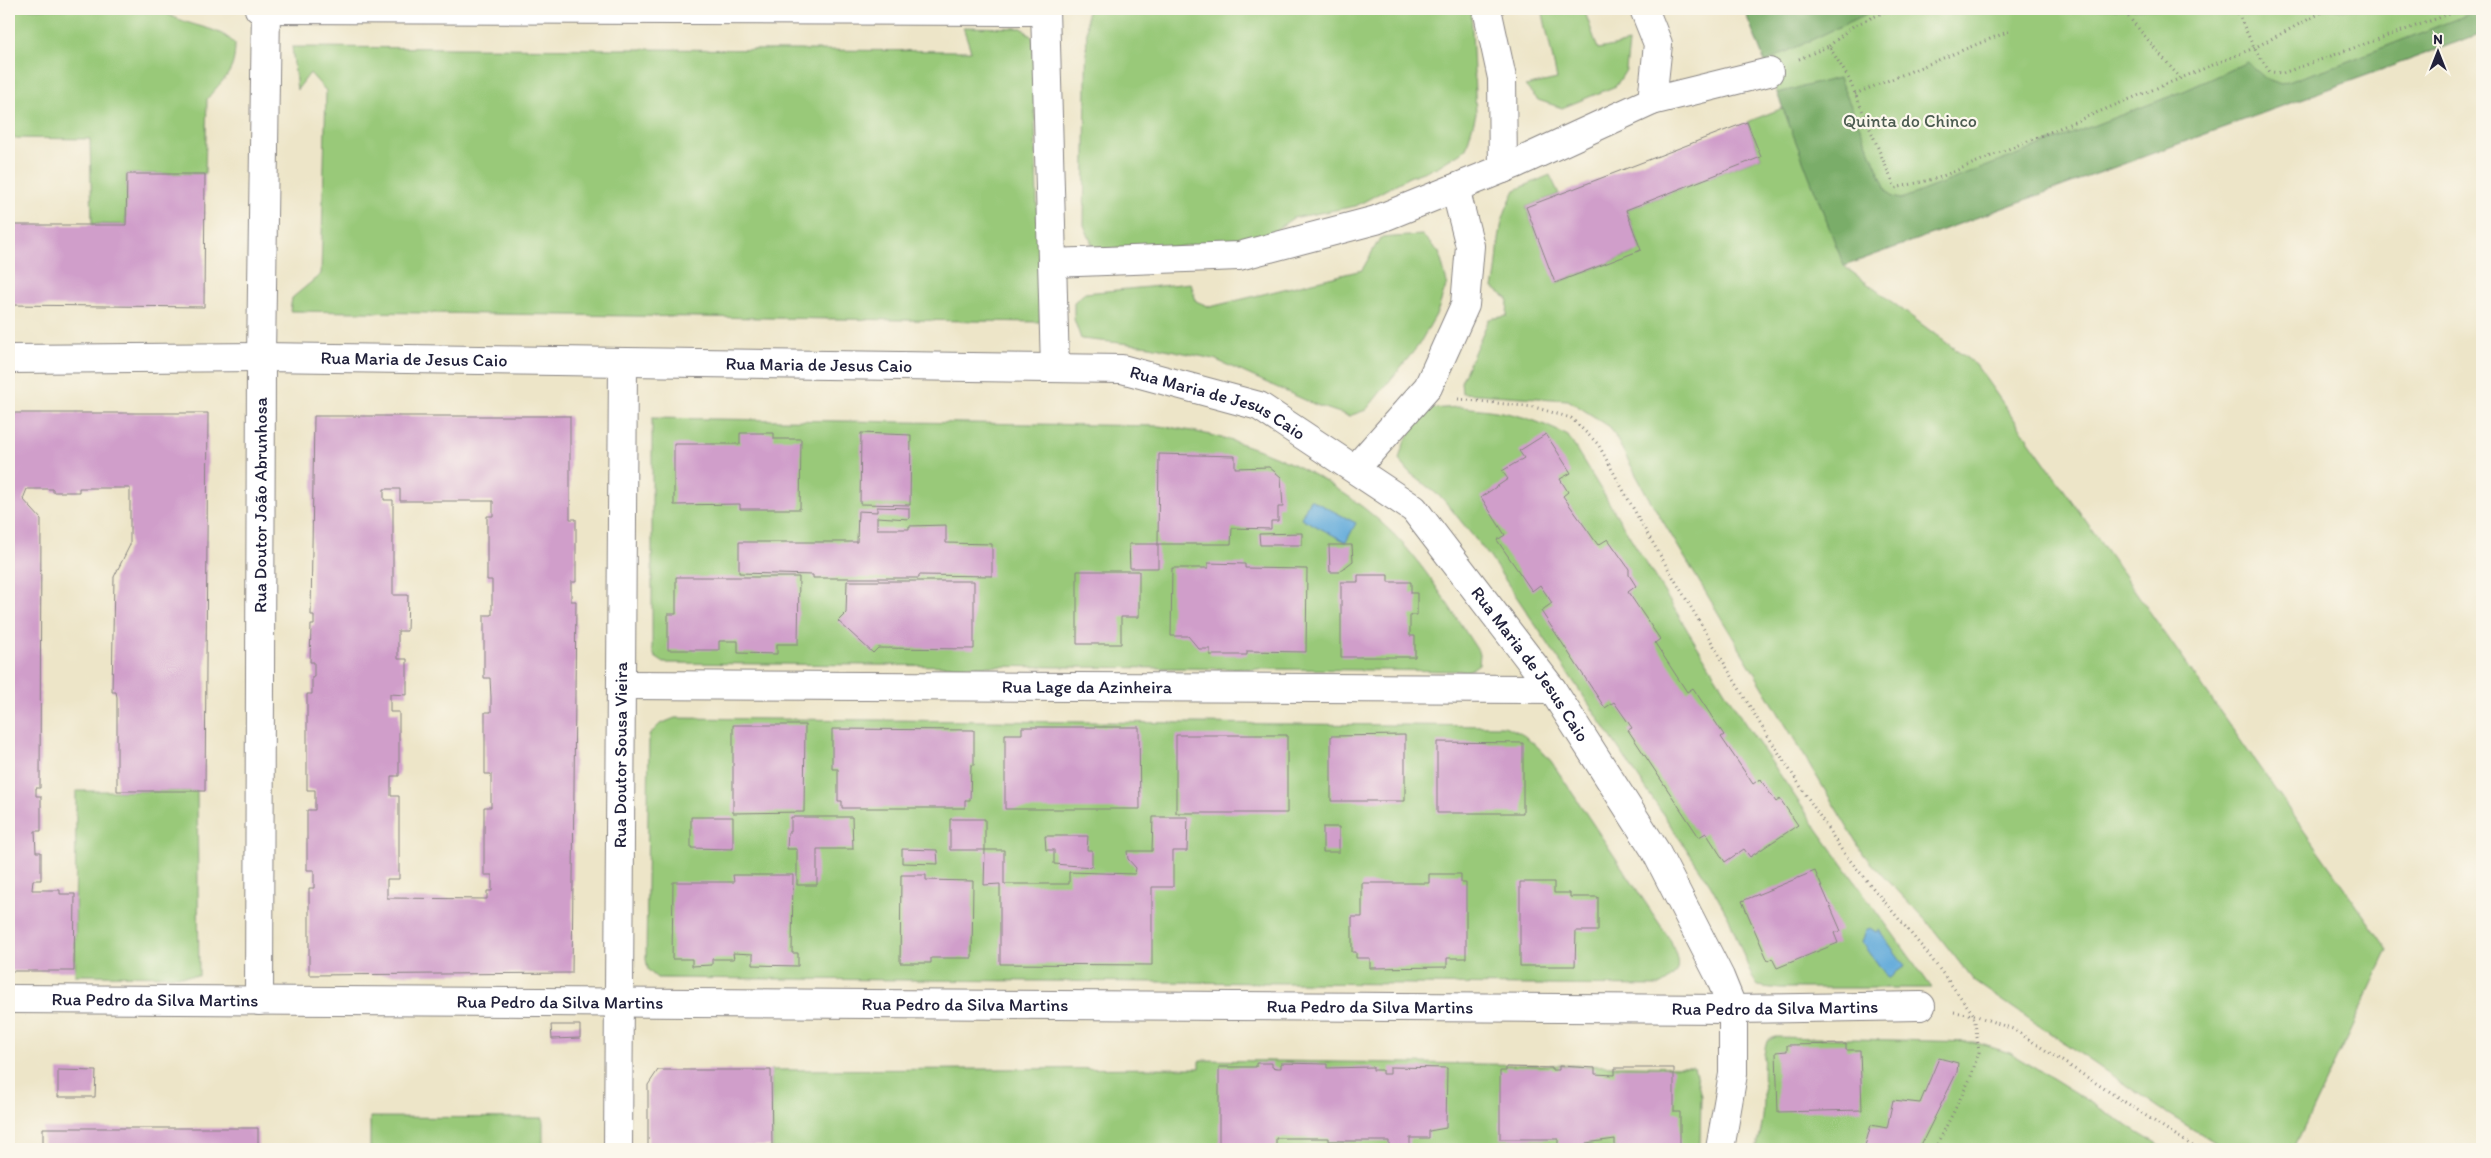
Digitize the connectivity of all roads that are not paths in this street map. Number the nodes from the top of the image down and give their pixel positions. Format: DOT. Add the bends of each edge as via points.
graph roads {
  1 [pos="264,9"];
  2 [pos="1488,9"];
  3 [pos="1644,9"];
  4 [pos="1045,10"];
  5 [pos="1769,72"];
  6 [pos="1652,101"];
  7 [pos="1503,169"];
  8 [pos="1455,188"];
  9 [pos="1052,263"];
  10 [pos="261,357"];
  11 [pos="9,359"];
  12 [pos="623,362"];
  13 [pos="1055,368"];
  14 [pos="1355,469"];
  15 [pos="622,685"];
  16 [pos="1552,689"];
  17 [pos="9,999"];
  18 [pos="259,1001"];
  19 [pos="619,1002"];
  20 [pos="1921,1006"];
  21 [pos="1733,1009"];
  22 [pos="618,1149"];
  23 [pos="1720,1149"];
  1 -- 4 [label="street"];
  1 -- 10 [label="street, Rua Doutor João Abrunhosa"];
  2 -- 7 [label="street" via="1502,78"];
  3 -- 6 [label="street" via="1658,44"];
  4 -- 9 [label="street"];
  5 -- 6 [label="street"];
  6 -- 7 [label="street"];
  7 -- 8 [label="street"];
  8 -- 9 [label="street" via="1376,220 1239,256"];
  8 -- 14 [label="street" via="1470,246 1464,305 1428,387"];
  9 -- 13 [label="street"];
  10 -- 11 [label="street, Rua Maria de Jesus Caio"];
  10 -- 12 [label="street, Rua Maria de Jesus Caio"];
  10 -- 18 [label="street, Rua Doutor João Abrunhosa"];
  12 -- 13 [label="street, Rua Maria de Jesus Caio"];
  12 -- 15 [label="street, Rua Doutor Sousa Vieira"];
  13 -- 14 [label="street, Rua Maria de Jesus Caio" via="1122,369 1258,406"];
  14 -- 16 [label="street, Rua Maria de Jesus Caio" via="1414,509"];
  15 -- 16 [label="street, Rua Lage da Azinheira"];
  15 -- 19 [label="street, Rua Doutor Sousa Vieira"];
  16 -- 21 [label="street, Rua Maria de Jesus Caio" via="1655,850"];
  17 -- 18 [label="street, Rua Pedro da Silva Martins"];
  18 -- 19 [label="street, Rua Pedro da Silva Martins"];
  19 -- 21 [label="street, Rua Pedro da Silva Martins"];
  19 -- 22 [label="street, Rua Doutor Sousa Vieira"];
  20 -- 21 [label="street, Rua Pedro da Silva Martins"];
  21 -- 23 [label="street, Rua Maria de Jesus Caio" via="1733,1074"];
}
